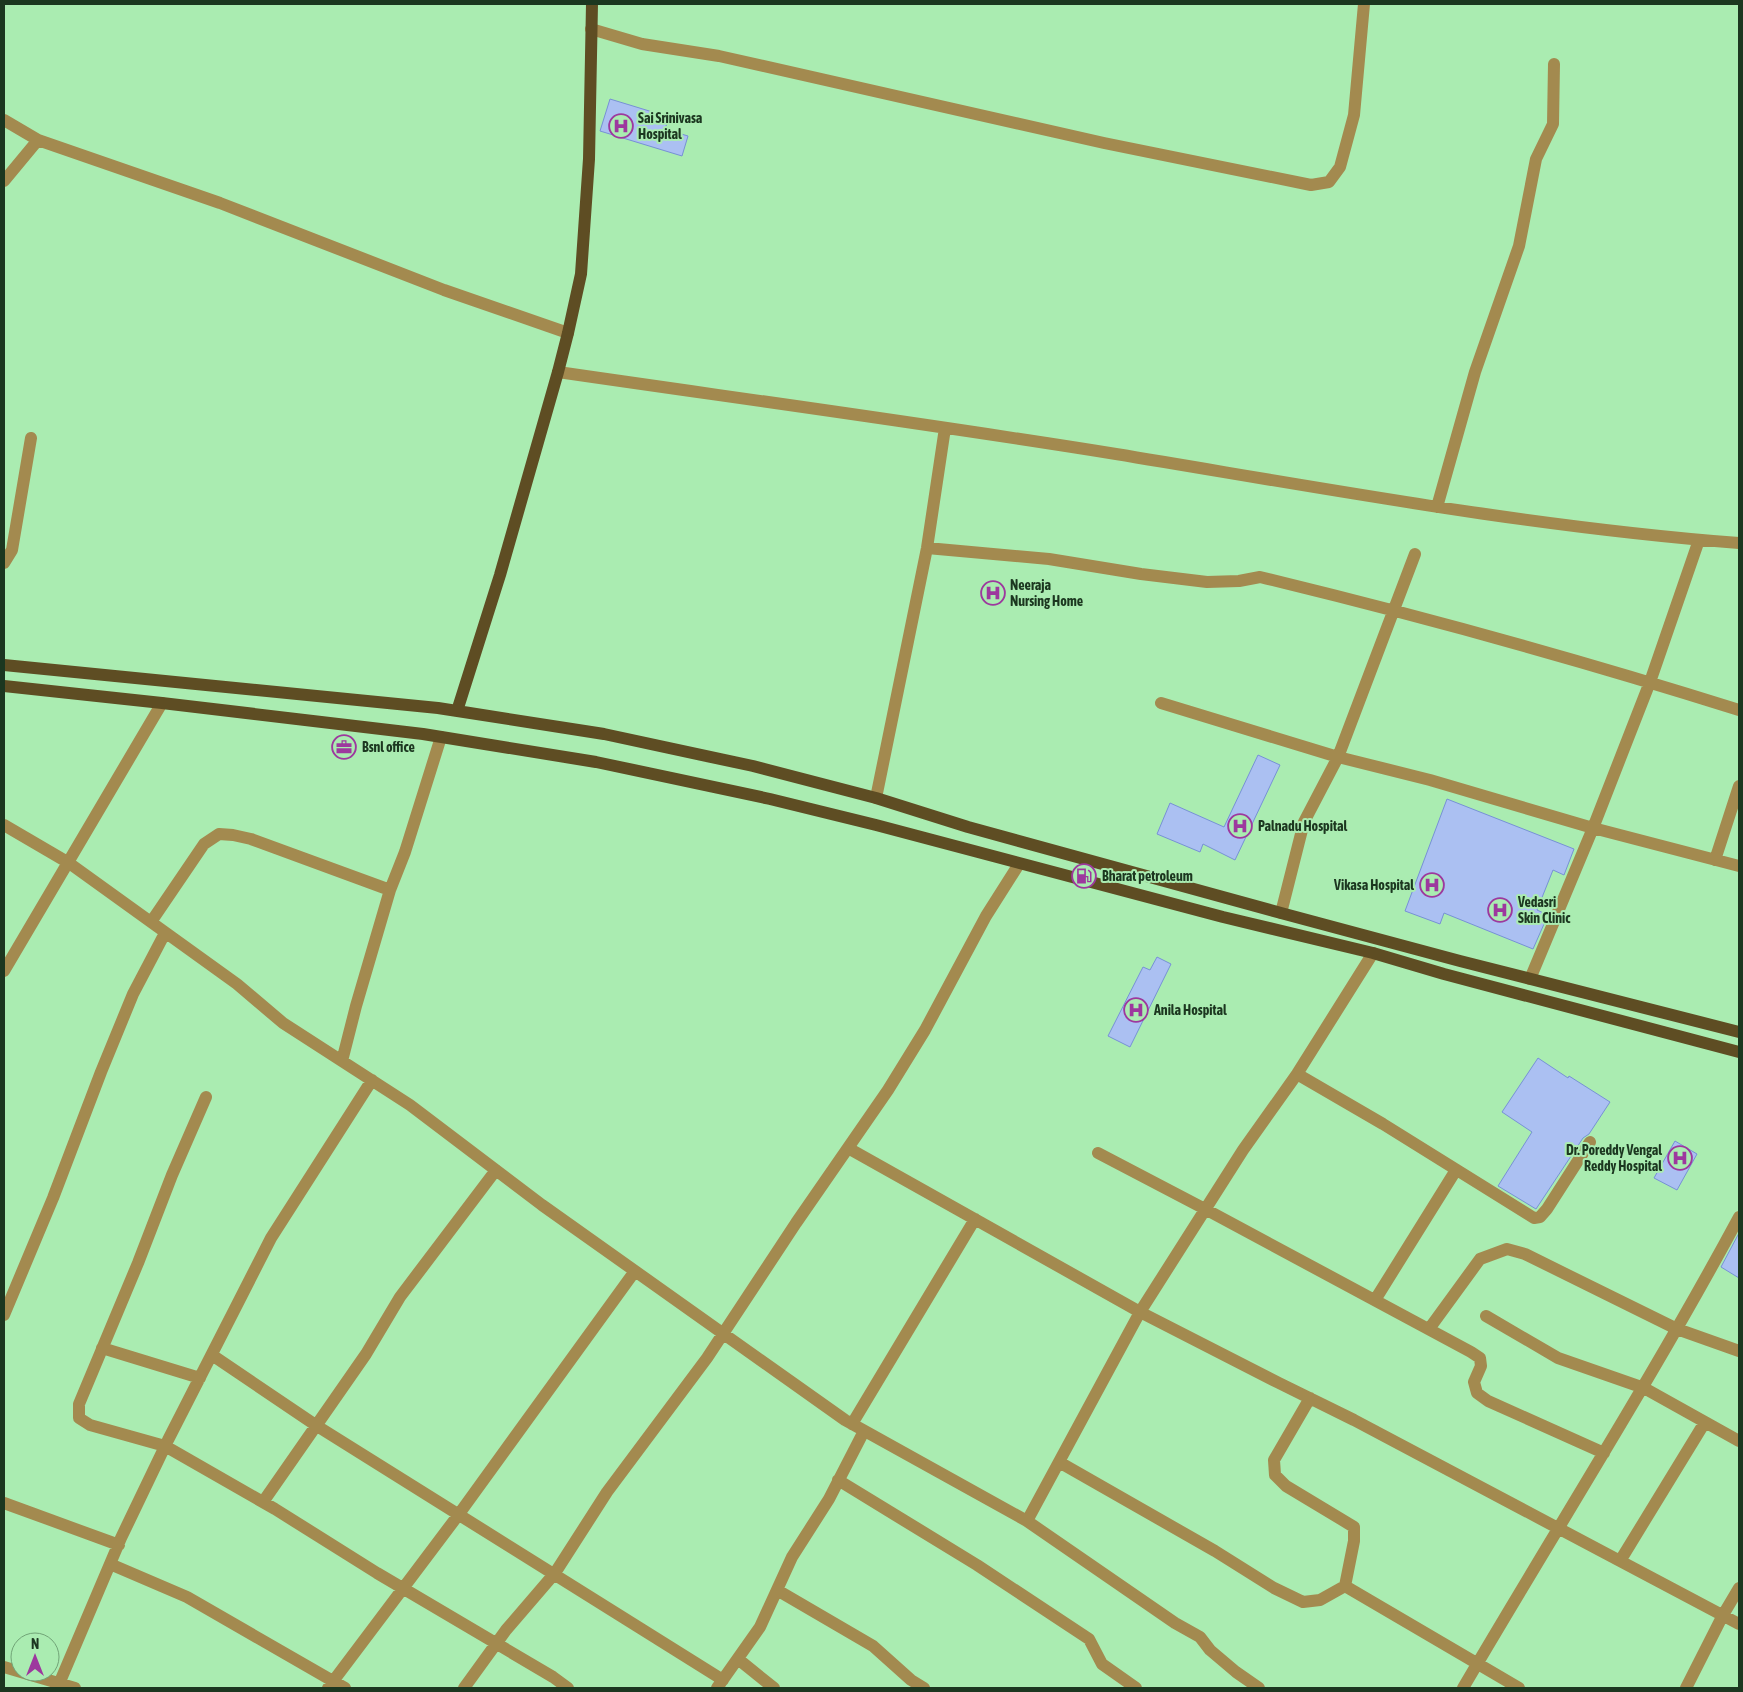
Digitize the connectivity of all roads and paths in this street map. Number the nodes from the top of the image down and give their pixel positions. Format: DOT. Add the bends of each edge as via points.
graph roads {
  1 [pos="592,4"];
  2 [pos="1364,4"];
  3 [pos="591,28"];
  4 [pos="1554,64"];
  5 [pos="4,120"];
  6 [pos="38,140"];
  7 [pos="4,181"];
  8 [pos="568,333"];
  9 [pos="558,372"];
  10 [pos="945,428"];
  11 [pos="31,438"];
  12 [pos="1437,507"];
  13 [pos="1699,540"];
  14 [pos="1739,543"];
  15 [pos="927,548"];
  16 [pos="1415,554"];
  17 [pos="4,563"];
  18 [pos="1395,610"];
  19 [pos="4,665"];
  20 [pos="1650,682"];
  21 [pos="4,686"];
  22 [pos="162,703"];
  23 [pos="1162,703"];
  24 [pos="1739,710"];
  25 [pos="457,711"];
  26 [pos="441,737"];
  27 [pos="1338,757"];
  28 [pos="1739,786"];
  29 [pos="876,798"];
  30 [pos="4,825"];
  31 [pos="1593,828"];
  32 [pos="1715,860"];
  33 [pos="69,864"];
  34 [pos="1019,864"];
  35 [pos="1739,866"];
  36 [pos="390,890"];
  37 [pos="1281,913"];
  38 [pos="151,922"];
  39 [pos="165,933"];
  40 [pos="1373,953"];
  41 [pos="4,971"];
  42 [pos="1530,979"];
  43 [pos="1739,1032"];
  44 [pos="1739,1052"];
  45 [pos="342,1061"];
  46 [pos="1297,1074"];
  47 [pos="372,1080"];
  48 [pos="206,1097"];
  49 [pos="1590,1142"];
  50 [pos="848,1148"];
  51 [pos="1098,1153"];
  52 [pos="496,1170"];
  53 [pos="1456,1170"];
  54 [pos="1206,1209"];
  55 [pos="1739,1217"];
  56 [pos="975,1219"];
  57 [pos="635,1271"];
  58 [pos="1374,1300"];
  59 [pos="1140,1312"];
  60 [pos="4,1315"];
  61 [pos="1486,1316"];
  62 [pos="1429,1329"];
  63 [pos="1677,1329"];
  64 [pos="723,1334"];
  65 [pos="102,1348"];
  66 [pos="1739,1351"];
  67 [pos="212,1355"];
  68 [pos="200,1378"];
  69 [pos="1644,1388"];
  70 [pos="1310,1398"];
  71 [pos="1705,1422"];
  72 [pos="852,1424"];
  73 [pos="317,1426"];
  74 [pos="864,1431"];
  75 [pos="1739,1442"];
  76 [pos="165,1446"];
  77 [pos="1604,1453"];
  78 [pos="1059,1462"];
  79 [pos="838,1480"];
  80 [pos="263,1502"];
  81 [pos="4,1503"];
  82 [pos="459,1514"];
  83 [pos="1027,1521"];
  84 [pos="1558,1528"];
  85 [pos="119,1544"];
  86 [pos="1620,1561"];
  87 [pos="110,1564"];
  88 [pos="555,1573"];
  89 [pos="1345,1586"];
  90 [pos="1739,1588"];
  91 [pos="403,1589"];
  92 [pos="777,1590"];
  93 [pos="1723,1615"];
  94 [pos="1739,1624"];
  95 [pos="496,1644"];
  96 [pos="738,1659"];
  97 [pos="1477,1664"];
  98 [pos="4,1667"];
  99 [pos="59,1684"];
  100 [pos="720,1684"];
  101 [pos="330,1685"];
  102 [pos="75,1688"];
  103 [pos="345,1688"];
  104 [pos="464,1688"];
  105 [pos="568,1688"];
  106 [pos="774,1688"];
  107 [pos="924,1688"];
  108 [pos="1136,1688"];
  109 [pos="1259,1688"];
  110 [pos="1463,1688"];
  111 [pos="1519,1688"];
  112 [pos="1686,1688"];
  1 -- 3 [label="main road"];
  2 -- 3 [label="street" via="1354,115 1340,167 1329,182 1311,185 1104,143 719,56 642,44"];
  3 -- 8 [label="main road" via="589,168 581,274"];
  4 -- 12 [label="street" via="1553,124 1536,159 1519,246 1475,372"];
  5 -- 6 [label="street"];
  6 -- 7 [label="street"];
  6 -- 8 [label="street" via="220,202 444,290"];
  8 -- 9 [label="main road"];
  9 -- 10 [label="street"];
  9 -- 25 [label="main road"];
  10 -- 12 [label="street"];
  10 -- 15 [label="street"];
  11 -- 17 [label="street" via="12,550"];
  12 -- 13 [label="street"];
  13 -- 14 [label="street"];
  13 -- 20 [label="street"];
  15 -- 18 [label="street" via="1049,558 1207,582 1260,578"];
  15 -- 29 [label="street"];
  16 -- 18 [label="street"];
  18 -- 20 [label="street"];
  18 -- 27 [label="street"];
  19 -- 25 [label="main road"];
  20 -- 24 [label="street"];
  20 -- 31 [label="street"];
  21 -- 22 [label="main road"];
  22 -- 26 [label="main road"];
  22 -- 33 [label="street"];
  23 -- 27 [label="street"];
  25 -- 29 [label="main road" via="604,734 753,766"];
  26 -- 34 [label="main road" via="596,762 770,799"];
  26 -- 36 [label="street"];
  27 -- 31 [label="street" via="1430,780"];
  27 -- 37 [label="street" via="1304,822"];
  28 -- 32 [label="street"];
  29 -- 37 [label="main road"];
  30 -- 33 [label="street"];
  31 -- 32 [label="street"];
  31 -- 42 [label="street"];
  32 -- 35 [label="street"];
  33 -- 38 [label="street"];
  33 -- 41 [label="street"];
  34 -- 40 [label="main road"];
  34 -- 50 [label="street" via="986,916 911,1052"];
  36 -- 38 [label="street" via="252,839 219,834 204,844"];
  36 -- 45 [label="street"];
  37 -- 42 [label="main road"];
  38 -- 39 [label="street"];
  39 -- 45 [label="street" via="237,984 283,1023"];
  39 -- 60 [label="street" via="133,994"];
  40 -- 44 [label="main road"];
  40 -- 46 [label="street"];
  42 -- 43 [label="main road"];
  45 -- 47 [label="street"];
  46 -- 53 [label="street"];
  46 -- 54 [label="street"];
  47 -- 52 [label="street"];
  47 -- 67 [label="street" via="271,1238"];
  48 -- 65 [label="street"];
  49 -- 53 [label="street" via="1540,1217 1534,1218"];
  50 -- 56 [label="street"];
  50 -- 64 [label="street"];
  51 -- 54 [label="street"];
  52 -- 57 [label="street"];
  52 -- 73 [label="street" via="400,1297"];
  53 -- 58 [label="street"];
  54 -- 58 [label="street"];
  54 -- 59 [label="street"];
  55 -- 63 [label="street"];
  56 -- 59 [label="street"];
  56 -- 72 [label="street"];
  57 -- 64 [label="street"];
  57 -- 82 [label="street"];
  58 -- 62 [label="street"];
  59 -- 70 [label="street"];
  59 -- 78 [label="street"];
  61 -- 69 [label="street" via="1558,1358"];
  62 -- 63 [label="street" via="1480,1259 1506,1249 1525,1254"];
  62 -- 77 [label="street" via="1480,1358 1481,1366 1474,1382 1477,1392 1488,1401"];
  63 -- 66 [label="street"];
  63 -- 69 [label="street"];
  64 -- 72 [label="street"];
  64 -- 88 [label="street" via="607,1492"];
  65 -- 68 [label="street"];
  65 -- 76 [label="street" via="79,1404 79,1418 90,1425"];
  67 -- 68 [label="street"];
  67 -- 73 [label="street"];
  68 -- 76 [label="street"];
  69 -- 71 [label="street"];
  69 -- 77 [label="street"];
  70 -- 84 [label="street"];
  70 -- 89 [label="street" via="1274,1460 1275,1475 1286,1486 1354,1526"];
  71 -- 75 [label="street"];
  71 -- 86 [label="street"];
  72 -- 74 [label="street"];
  73 -- 80 [label="street"];
  73 -- 82 [label="street"];
  74 -- 79 [label="street"];
  74 -- 83 [label="street"];
  76 -- 80 [label="street"];
  76 -- 85 [label="street"];
  77 -- 84 [label="street"];
  78 -- 83 [label="street"];
  78 -- 89 [label="street" via="1303,1602 1320,1600"];
  79 -- 92 [label="street" via="792,1557"];
  79 -- 108 [label="street" via="977,1565 1089,1639 1102,1664"];
  80 -- 91 [label="street"];
  81 -- 85 [label="street"];
  82 -- 88 [label="street"];
  82 -- 91 [label="street"];
  83 -- 109 [label="street" via="1200,1637 1210,1650"];
  84 -- 86 [label="street"];
  84 -- 97 [label="street"];
  85 -- 87 [label="street"];
  86 -- 93 [label="street"];
  87 -- 99 [label="street"];
  87 -- 101 [label="street" via="187,1597"];
  88 -- 95 [label="street"];
  88 -- 100 [label="street"];
  89 -- 97 [label="street"];
  90 -- 93 [label="street"];
  91 -- 95 [label="street"];
  91 -- 101 [label="street"];
  92 -- 96 [label="street" via="760,1627"];
  92 -- 107 [label="street" via="873,1646"];
  93 -- 94 [label="street"];
  93 -- 112 [label="street"];
  95 -- 104 [label="street"];
  95 -- 105 [label="street"];
  96 -- 100 [label="street"];
  96 -- 106 [label="street"];
  97 -- 110 [label="street"];
  97 -- 111 [label="street"];
  98 -- 99 [label="street"];
  99 -- 102 [label="street"];
  101 -- 103 [label="street"];
}
